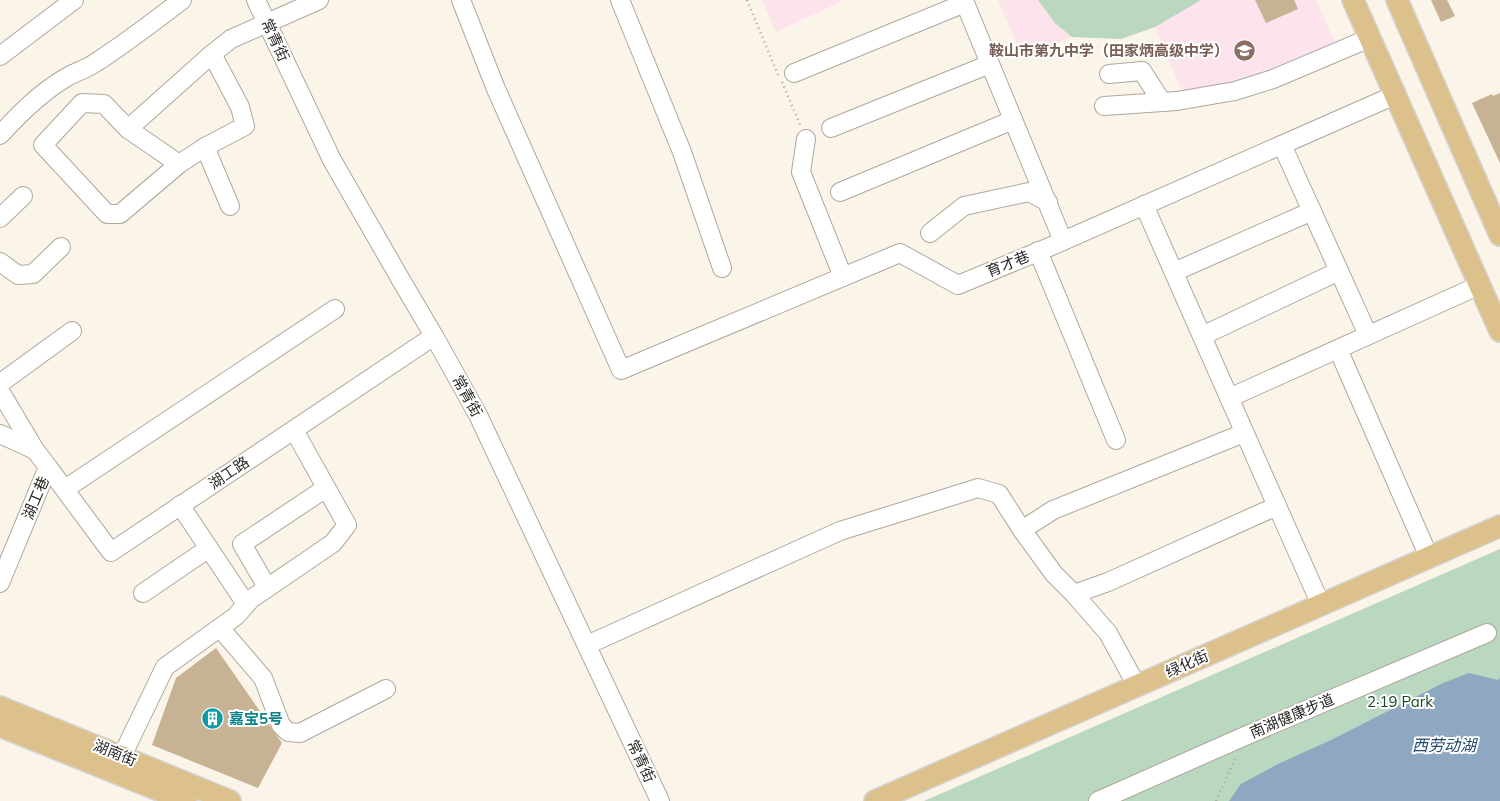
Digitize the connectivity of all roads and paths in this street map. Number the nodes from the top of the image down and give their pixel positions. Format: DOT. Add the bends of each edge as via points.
graph roads {
  1 [pos="74,0"];
  2 [pos="182,0"];
  3 [pos="256,0"];
  4 [pos="319,0"];
  5 [pos="461,0"];
  6 [pos="620,0"];
  7 [pos="747,0"];
  8 [pos="1353,0"];
  9 [pos="1397,0"];
  10 [pos="266,22"];
  11 [pos="1370,38"];
  12 [pos="212,54"];
  13 [pos="0,56"];
  14 [pos="990,64"];
  15 [pos="794,73"];
  16 [pos="1109,74"];
  17 [pos="1395,95"];
  18 [pos="1162,102"];
  19 [pos="1104,106"];
  20 [pos="1013,120"];
  21 [pos="830,128"];
  22 [pos="128,129"];
  23 [pos="0,135"];
  24 [pos="806,139"];
  25 [pos="1282,145"];
  26 [pos="205,147"];
  27 [pos="179,164"];
  28 [pos="840,192"];
  29 [pos="23,196"];
  30 [pos="1048,202"];
  31 [pos="1144,205"];
  32 [pos="230,206"];
  33 [pos="1312,211"];
  34 [pos="0,218"];
  35 [pos="930,233"];
  36 [pos="1500,234"];
  37 [pos="1063,241"];
  38 [pos="61,247"];
  39 [pos="1038,251"];
  40 [pos="0,262"];
  41 [pos="722,268"];
  42 [pos="1339,271"];
  43 [pos="1174,272"];
  44 [pos="843,277"];
  45 [pos="1480,285"];
  46 [pos="335,310"];
  47 [pos="72,330"];
  48 [pos="1500,331"];
  49 [pos="1368,335"];
  50 [pos="434,336"];
  51 [pos="1202,336"];
  52 [pos="1338,349"];
  53 [pos="1,387"];
  54 [pos="1229,398"];
  55 [pos="294,430"];
  56 [pos="1244,433"];
  57 [pos="0,434"];
  58 [pos="1116,440"];
  59 [pos="36,450"];
  60 [pos="48,468"];
  61 [pos="326,488"];
  62 [pos="65,489"];
  63 [pos="180,505"];
  64 [pos="1278,506"];
  65 [pos="1500,526"];
  66 [pos="1022,530"];
  67 [pos="208,548"];
  68 [pos="1428,557"];
  69 [pos="5,559"];
  70 [pos="0,583"];
  71 [pos="267,588"];
  72 [pos="142,592"];
  73 [pos="1074,594"];
  74 [pos="246,604"];
  75 [pos="1321,605"];
  76 [pos="220,628"];
  77 [pos="1487,633"];
  78 [pos="588,645"];
  79 [pos="1137,686"];
  80 [pos="386,689"];
  81 [pos="0,707"];
  82 [pos="0,726"];
  83 [pos="1245,736"];
  84 [pos="122,756"];
  85 [pos="186,801"];
  86 [pos="230,801"];
  87 [pos="660,801"];
  88 [pos="875,801"];
  89 [pos="1098,801"];
  90 [pos="1216,801"];
  1 -- 13 [label="street"];
  2 -- 23 [label="street" via="92,66 50,88"];
  3 -- 10 [label="street, 常青街"];
  4 -- 10 [label="street"];
  5 -- 44 [label="street, 育才巷" via="496,89 621,370"];
  6 -- 41 [label="street" via="682,152"];
  7 -- 24 [label="path"];
  8 -- 11 [label="main road"];
  9 -- 36 [label="main road"];
  10 -- 12 [label="street" via="231,39"];
  10 -- 50 [label="street, 常青街" via="332,160"];
  11 -- 17 [label="main road"];
  11 -- 18 [label="street" via="1273,79 1235,90"];
  12 -- 22 [label="street"];
  12 -- 26 [label="street" via="240,107 245,126"];
  14 -- 15 [label="street" via="965,3"];
  14 -- 20 [label="street"];
  14 -- 21 [label="street"];
  16 -- 18 [label="street" via="1142,71"];
  17 -- 25 [label="street, 育才巷"];
  17 -- 45 [label="main road"];
  18 -- 19 [label="street"];
  20 -- 28 [label="street"];
  20 -- 30 [label="street"];
  22 -- 27 [label="street"];
  22 -- 27 [label="street" via="104,104 82,103 43,145 106,214 120,214"];
  24 -- 44 [label="street" via="801,172"];
  25 -- 31 [label="street, 育才巷"];
  25 -- 33 [label="street"];
  26 -- 27 [label="street"];
  26 -- 32 [label="street"];
  29 -- 34 [label="street"];
  30 -- 35 [label="street" via="1029,192 964,206"];
  30 -- 37 [label="street"];
  31 -- 37 [label="street, 育才巷"];
  31 -- 43 [label="street"];
  33 -- 42 [label="street"];
  33 -- 43 [label="street"];
  37 -- 39 [label="street, 育才巷"];
  38 -- 40 [label="street" via="33,274 18,275"];
  39 -- 44 [label="street, 育才巷" via="958,285 900,252"];
  39 -- 58 [label="street"];
  42 -- 49 [label="street"];
  42 -- 51 [label="street"];
  43 -- 51 [label="street"];
  45 -- 48 [label="main road"];
  45 -- 49 [label="street"];
  46 -- 62 [label="street"];
  47 -- 53 [label="street"];
  49 -- 52 [label="street"];
  50 -- 55 [label="street, 湖工路"];
  50 -- 78 [label="street, 常青街" via="478,415"];
  51 -- 54 [label="street"];
  52 -- 54 [label="street"];
  52 -- 68 [label="street"];
  53 -- 59 [label="street, 湖工巷"];
  54 -- 56 [label="street"];
  55 -- 61 [label="street"];
  55 -- 63 [label="street, 湖工路"];
  56 -- 64 [label="street"];
  56 -- 66 [label="street" via="1053,510"];
  57 -- 59 [label="street"];
  59 -- 60 [label="street, 湖工巷"];
  60 -- 62 [label="street, 湖工路"];
  60 -- 69 [label="street, 湖工巷"];
  61 -- 71 [label="street" via="346,525 333,543"];
  61 -- 71 [label="street" via="242,544"];
  62 -- 63 [label="street, 湖工路" via="112,552"];
  63 -- 67 [label="street"];
  64 -- 73 [label="street"];
  64 -- 75 [label="street"];
  65 -- 68 [label="main road, 绿化街"];
  66 -- 73 [label="street" via="1054,574"];
  66 -- 78 [label="street" via="999,494 978,488 840,530"];
  67 -- 72 [label="street"];
  67 -- 74 [label="street"];
  68 -- 75 [label="main road, 绿化街"];
  69 -- 70 [label="street, 湖工巷"];
  71 -- 74 [label="street"];
  73 -- 79 [label="street" via="1108,633"];
  74 -- 76 [label="street"];
  75 -- 79 [label="main road, 绿化街"];
  76 -- 80 [label="street" via="262,678 288,732 300,733"];
  76 -- 84 [label="street" via="164,668"];
  77 -- 83 [label="street, 南湖健康步道"];
  78 -- 87 [label="street, 常青街"];
  79 -- 88 [label="main road, 绿化街"];
  81 -- 84 [label="main road, 湖南街"];
  82 -- 85 [label="main road, 湖南街"];
  83 -- 89 [label="street, 南湖健康步道"];
  83 -- 90 [label="path"];
  84 -- 86 [label="main road, 湖南街"];
}
